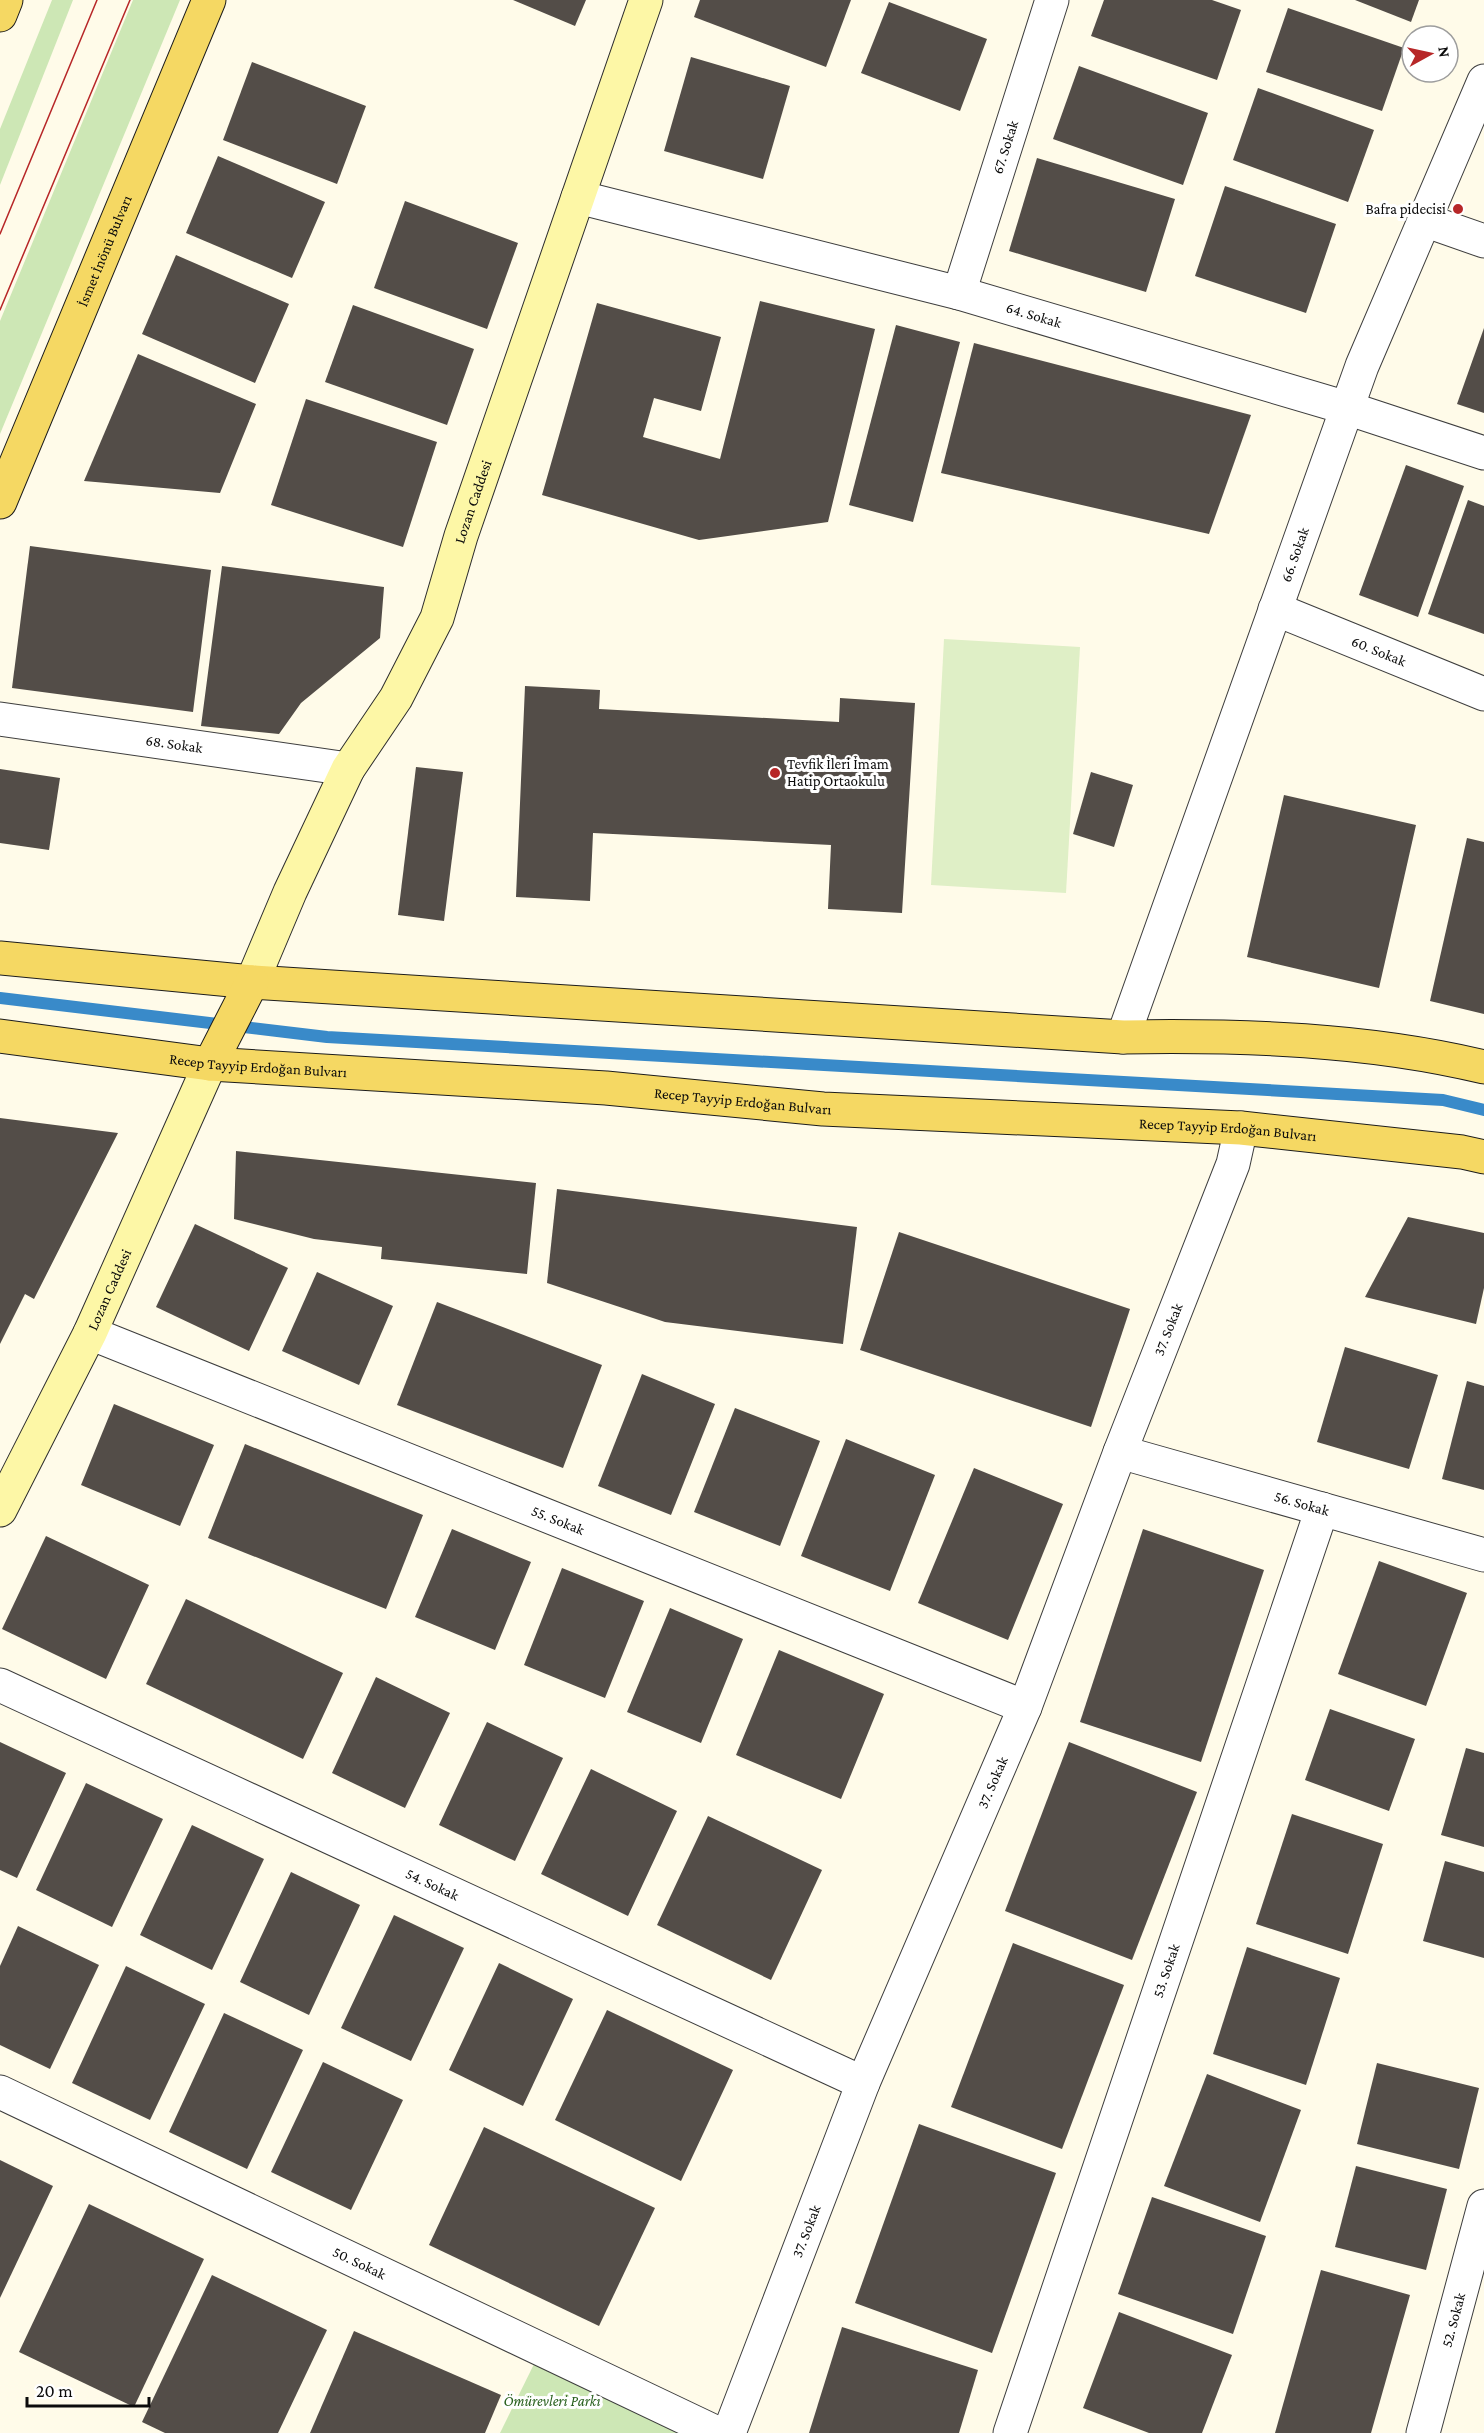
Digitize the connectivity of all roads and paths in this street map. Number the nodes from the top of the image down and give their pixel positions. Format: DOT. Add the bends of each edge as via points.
graph roads {
  1 [pos="6,0"];
  2 [pos="209,0"];
  3 [pos="646,0"];
  4 [pos="1052,0"];
  5 [pos="0,15"];
  6 [pos="1484,81"];
  7 [pos="578,197"];
  8 [pos="1424,220"];
  9 [pos="1484,241"];
  10 [pos="959,293"];
  11 [pos="1347,408"];
  12 [pos="1484,453"];
  13 [pos="0,502"];
  14 [pos="1275,609"];
  15 [pos="1484,694"];
  16 [pos="0,719"];
  17 [pos="348,769"];
  18 [pos="0,958"];
  19 [pos="248,992"];
  20 [pos="0,1036"];
  21 [pos="1124,1037"];
  22 [pos="214,1058"];
  23 [pos="1484,1068"];
  24 [pos="1241,1128"];
  25 [pos="1484,1157"];
  26 [pos="90,1333"];
  27 [pos="1120,1452"];
  28 [pos="1322,1509"];
  29 [pos="0,1510"];
  30 [pos="1484,1555"];
  31 [pos="0,1685"];
  32 [pos="1024,1707"];
  33 [pos="863,2083"];
  34 [pos="0,2091"];
  35 [pos="1484,2206"];
  36 [pos="717,2433"];
  37 [pos="729,2433"];
  38 [pos="1010,2433"];
  39 [pos="1423,2433"];
  1 -- 5 [label="main road"];
  2 -- 13 [label="main road, İsmet İnönü Bulvarı"];
  3 -- 7 [label="main road, Lozan Caddesi"];
  4 -- 10 [label="street, 67. Sokak"];
  6 -- 8 [label="street, 66. Sokak"];
  7 -- 10 [label="street, 64. Sokak"];
  7 -- 17 [label="main road, Lozan Caddesi" via="461,536 437,618 396,698"];
  8 -- 9 [label="street"];
  8 -- 11 [label="street, 66. Sokak"];
  10 -- 11 [label="street, 64. Sokak"];
  11 -- 12 [label="street, 64. Sokak"];
  11 -- 14 [label="street, 66. Sokak"];
  14 -- 15 [label="street, 60. Sokak"];
  14 -- 21 [label="street, 66. Sokak"];
  16 -- 17 [label="street, 68. Sokak"];
  17 -- 19 [label="main road, Lozan Caddesi"];
  18 -- 19 [label="main road"];
  19 -- 21 [label="main road"];
  19 -- 22 [label="main road"];
  20 -- 22 [label="main road, Recep Tayyip Erdoğan Bulvarı"];
  21 -- 23 [label="main road" via="1225,1036 1342,1045"];
  22 -- 24 [label="main road, Recep Tayyip Erdoğan Bulvarı" via="823,1109"];
  22 -- 26 [label="main road, Lozan Caddesi"];
  24 -- 25 [label="main road, Recep Tayyip Erdoğan Bulvarı"];
  24 -- 27 [label="street, 37. Sokak" via="1233,1164"];
  26 -- 29 [label="main road, Lozan Caddesi"];
  26 -- 32 [label="street, 55. Sokak"];
  27 -- 28 [label="street, 56. Sokak"];
  27 -- 32 [label="street, 37. Sokak"];
  28 -- 30 [label="street, 56. Sokak"];
  28 -- 38 [label="street, 53. Sokak"];
  31 -- 33 [label="street, 54. Sokak"];
  32 -- 33 [label="street, 37. Sokak"];
  33 -- 37 [label="street, 37. Sokak"];
  34 -- 36 [label="street, 50. Sokak"];
  35 -- 39 [label="street, 52. Sokak"];
}
